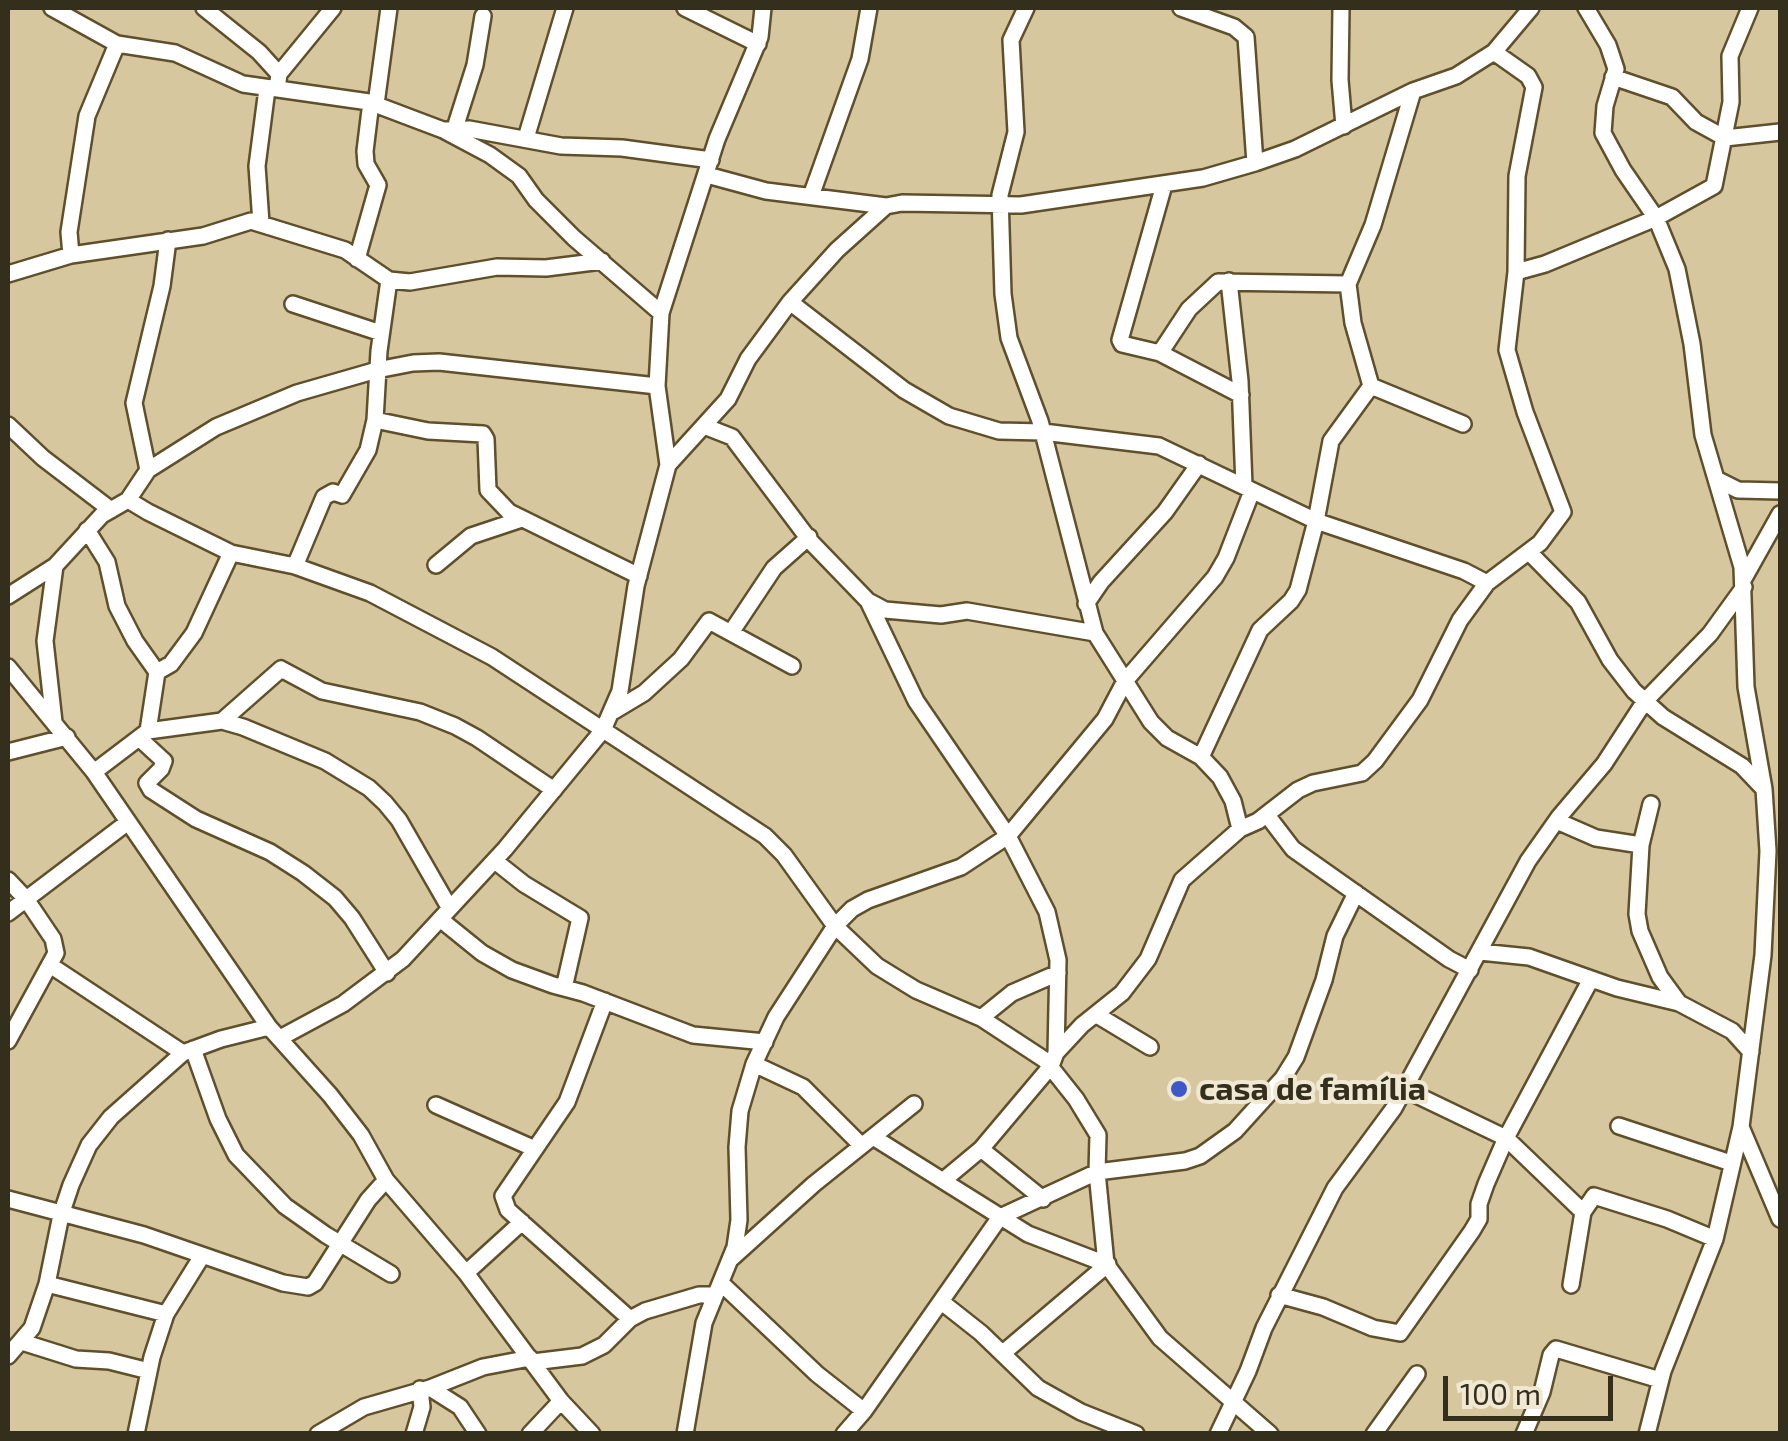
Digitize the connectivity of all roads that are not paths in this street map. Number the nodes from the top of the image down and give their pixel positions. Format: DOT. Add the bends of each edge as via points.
graph roads {
  1 [pos="52,8"];
  2 [pos="204,8"];
  3 [pos="333,8"];
  4 [pos="389,8"];
  5 [pos="565,8"];
  6 [pos="684,8"];
  7 [pos="763,8"];
  8 [pos="869,8"];
  9 [pos="1026,8"];
  10 [pos="1181,8"];
  11 [pos="1341,8"];
  12 [pos="1531,8"];
  13 [pos="1586,8"];
  14 [pos="1750,8"];
  15 [pos="483,16"];
  16 [pos="117,44"];
  17 [pos="758,44"];
  18 [pos="1494,52"];
  19 [pos="1613,77"];
  20 [pos="274,84"];
  21 [pos="1414,91"];
  22 [pos="374,103"];
  23 [pos="1344,126"];
  24 [pos="458,132"];
  25 [pos="1780,132"];
  26 [pos="526,138"];
  27 [pos="1725,138"];
  28 [pos="1254,163"];
  29 [pos="709,167"];
  30 [pos="1164,184"];
  31 [pos="811,196"];
  32 [pos="1000,205"];
  33 [pos="886,206"];
  34 [pos="1656,218"];
  35 [pos="261,223"];
  36 [pos="168,240"];
  37 [pos="71,256"];
  38 [pos="357,259"];
  39 [pos="602,261"];
  40 [pos="1516,272"];
  41 [pos="8,274"];
  42 [pos="389,280"];
  43 [pos="1229,281"];
  44 [pos="1348,284"];
  45 [pos="790,302"];
  46 [pos="293,304"];
  47 [pos="661,313"];
  48 [pos="381,333"];
  49 [pos="1160,353"];
  50 [pos="377,370"];
  51 [pos="657,386"];
  52 [pos="1371,386"];
  53 [pos="1241,395"];
  54 [pos="728,399"];
  55 [pos="375,420"];
  56 [pos="1463,424"];
  57 [pos="8,425"];
  58 [pos="704,426"];
  59 [pos="1042,432"];
  60 [pos="732,437"];
  61 [pos="1199,464"];
  62 [pos="668,465"];
  63 [pos="148,470"];
  64 [pos="1716,479"];
  65 [pos="1248,489"];
  66 [pos="1780,490"];
  67 [pos="128,500"];
  68 [pos="111,510"];
  69 [pos="1780,514"];
  70 [pos="522,519"];
  71 [pos="1316,521"];
  72 [pos="86,530"];
  73 [pos="808,538"];
  74 [pos="1529,552"];
  75 [pos="231,553"];
  76 [pos="436,565"];
  77 [pos="55,566"];
  78 [pos="295,566"];
  79 [pos="639,576"];
  80 [pos="1487,584"];
  81 [pos="1744,584"];
  82 [pos="8,596"];
  83 [pos="868,601"];
  84 [pos="1086,604"];
  85 [pos="732,631"];
  86 [pos="1095,633"];
  87 [pos="792,666"];
  88 [pos="8,667"];
  89 [pos="158,672"];
  90 [pos="1125,681"];
  91 [pos="1645,701"];
  92 [pos="614,712"];
  93 [pos="222,721"];
  94 [pos="54,722"];
  95 [pos="603,730"];
  96 [pos="143,734"];
  97 [pos="67,737"];
  98 [pos="8,752"];
  99 [pos="1201,757"];
  100 [pos="94,772"];
  101 [pos="1764,789"];
  102 [pos="554,790"];
  103 [pos="1651,804"];
  104 [pos="1268,815"];
  105 [pos="1557,820"];
  106 [pos="128,822"];
  107 [pos="1240,830"];
  108 [pos="1008,836"];
  109 [pos="1641,845"];
  110 [pos="495,861"];
  111 [pos="8,880"];
  112 [pos="1356,893"];
  113 [pos="26,899"];
  114 [pos="8,913"];
  115 [pos="445,913"];
  116 [pos="835,926"];
  117 [pos="1480,952"];
  118 [pos="50,965"];
  119 [pos="1470,970"];
  120 [pos="1058,972"];
  121 [pos="388,973"];
  122 [pos="1660,977"];
  123 [pos="1591,979"];
  124 [pos="564,988"];
  125 [pos="1644,996"];
  126 [pos="605,1001"];
  127 [pos="1679,1003"];
  128 [pos="1098,1014"];
  129 [pos="981,1018"];
  130 [pos="1755,1019"];
  131 [pos="275,1032"];
  132 [pos="1732,1032"];
  133 [pos="8,1041"];
  134 [pos="764,1042"];
  135 [pos="1150,1047"];
  136 [pos="188,1051"];
  137 [pos="1751,1052"];
  138 [pos="1054,1059"];
  139 [pos="754,1064"];
  140 [pos="1404,1089"];
  141 [pos="914,1104"];
  142 [pos="436,1105"];
  143 [pos="1619,1126"];
  144 [pos="1742,1127"];
  145 [pos="1506,1138"];
  146 [pos="867,1140"];
  147 [pos="535,1149"];
  148 [pos="981,1149"];
  149 [pos="1731,1163"];
  150 [pos="1097,1172"];
  151 [pos="945,1179"];
  152 [pos="386,1180"];
  153 [pos="1043,1198"];
  154 [pos="8,1199"];
  155 [pos="1583,1212"];
  156 [pos="61,1215"];
  157 [pos="1000,1217"];
  158 [pos="1780,1219"];
  159 [pos="522,1222"];
  160 [pos="1714,1239"];
  161 [pos="339,1243"];
  162 [pos="202,1256"];
  163 [pos="732,1258"];
  164 [pos="1107,1264"];
  165 [pos="466,1273"];
  166 [pos="390,1274"];
  167 [pos="47,1284"];
  168 [pos="1571,1285"];
  169 [pos="718,1289"];
  170 [pos="1280,1295"];
  171 [pos="943,1303"];
  172 [pos="166,1314"];
  173 [pos="630,1320"];
  174 [pos="22,1342"];
  175 [pos="1003,1353"];
  176 [pos="8,1356"];
  177 [pos="531,1360"];
  178 [pos="149,1372"];
  179 [pos="1417,1374"];
  180 [pos="1660,1380"];
  181 [pos="425,1388"];
  182 [pos="1233,1399"];
  183 [pos="561,1401"];
  184 [pos="864,1412"];
  185 [pos="136,1434"];
  186 [pos="318,1434"];
  187 [pos="414,1434"];
  188 [pos="478,1434"];
  189 [pos="530,1434"];
  190 [pos="592,1434"];
  191 [pos="685,1434"];
  192 [pos="844,1434"];
  193 [pos="1136,1434"];
  194 [pos="1218,1434"];
  195 [pos="1270,1434"];
  196 [pos="1374,1434"];
  197 [pos="1524,1434"];
  198 [pos="1647,1434"];
  1 -- 16 [label="street"];
  2 -- 20 [label="street" via="259,52"];
  3 -- 20 [label="street"];
  4 -- 22 [label="street"];
  5 -- 26 [label="street"];
  6 -- 17 [label="street"];
  7 -- 17 [label="street"];
  8 -- 31 [label="street" via="860,59"];
  9 -- 32 [label="street" via="1011,40 1016,132"];
  10 -- 28 [label="street" via="1246,37"];
  11 -- 23 [label="street"];
  12 -- 18 [label="street"];
  13 -- 19 [label="street" via="1614,57"];
  14 -- 27 [label="street" via="1730,56"];
  15 -- 24 [label="street"];
  16 -- 20 [label="street" via="162,49 229,79"];
  16 -- 37 [label="street" via="87,116"];
  17 -- 29 [label="street"];
  18 -- 21 [label="street"];
  18 -- 40 [label="street" via="1534,87 1517,176"];
  19 -- 27 [label="street" via="1672,97 1696,122"];
  19 -- 34 [label="street" via="1603,133"];
  20 -- 22 [label="street"];
  20 -- 35 [label="street" via="257,166"];
  21 -- 23 [label="street"];
  21 -- 44 [label="street"];
  22 -- 24 [label="street"];
  22 -- 38 [label="street" via="364,151 378,185"];
  23 -- 28 [label="street"];
  24 -- 26 [label="street"];
  24 -- 39 [label="street" via="519,176"];
  25 -- 27 [label="street"];
  26 -- 29 [label="street" via="622,148"];
  27 -- 34 [label="street" via="1714,186"];
  28 -- 30 [label="street"];
  29 -- 31 [label="street" via="766,190"];
  29 -- 47 [label="street"];
  30 -- 32 [label="street"];
  30 -- 49 [label="street" via="1120,340"];
  31 -- 33 [label="street"];
  32 -- 33 [label="street"];
  32 -- 59 [label="street" via="1009,338"];
  33 -- 45 [label="street"];
  34 -- 40 [label="street"];
  34 -- 64 [label="street" via="1677,269"];
  35 -- 36 [label="street"];
  35 -- 38 [label="street"];
  36 -- 37 [label="street"];
  36 -- 63 [label="street" via="134,404"];
  37 -- 41 [label="street"];
  38 -- 42 [label="street"];
  39 -- 42 [label="street"];
  39 -- 47 [label="street"];
  40 -- 74 [label="street" via="1509,364 1563,512"];
  42 -- 48 [label="street"];
  43 -- 44 [label="street"];
  43 -- 49 [label="street" via="1209,287"];
  43 -- 53 [label="street"];
  44 -- 52 [label="street"];
  45 -- 54 [label="street"];
  45 -- 59 [label="street" via="925,405 975,426"];
  46 -- 48 [label="street"];
  47 -- 51 [label="street"];
  48 -- 50 [label="street"];
  49 -- 53 [label="street"];
  50 -- 51 [label="street" via="439,362"];
  50 -- 55 [label="street"];
  50 -- 63 [label="street" via="250,411"];
  51 -- 62 [label="street"];
  52 -- 56 [label="street"];
  52 -- 71 [label="street" via="1330,441"];
  53 -- 65 [label="street"];
  54 -- 58 [label="street"];
  54 -- 60 [label="street"];
  55 -- 70 [label="street" via="483,434 488,490"];
  55 -- 78 [label="street" via="363,460 342,495 324,497"];
  57 -- 68 [label="street"];
  58 -- 60 [label="street"];
  58 -- 62 [label="street"];
  59 -- 61 [label="street" via="1159,446"];
  59 -- 84 [label="street"];
  60 -- 73 [label="street"];
  61 -- 65 [label="street"];
  61 -- 84 [label="street"];
  62 -- 79 [label="street"];
  63 -- 67 [label="street"];
  64 -- 66 [label="street" via="1738,490"];
  64 -- 81 [label="street"];
  65 -- 71 [label="street"];
  65 -- 90 [label="street" via="1215,577"];
  67 -- 68 [label="street"];
  67 -- 75 [label="street"];
  68 -- 72 [label="street"];
  69 -- 81 [label="street"];
  70 -- 76 [label="street" via="486,529"];
  70 -- 79 [label="street"];
  71 -- 80 [label="street"];
  71 -- 99 [label="street" via="1298,590 1260,630"];
  72 -- 77 [label="street"];
  72 -- 89 [label="street" via="107,562 117,606 135,642"];
  73 -- 83 [label="street"];
  73 -- 85 [label="street" via="774,568"];
  74 -- 80 [label="street"];
  74 -- 91 [label="street" via="1578,602 1620,674"];
  75 -- 78 [label="street"];
  75 -- 89 [label="street" via="200,624"];
  77 -- 82 [label="street"];
  77 -- 94 [label="street" via="45,640"];
  78 -- 95 [label="street" via="370,593 454,636"];
  79 -- 92 [label="street"];
  80 -- 104 [label="street" via="1460,620 1420,700 1375,760 1362,773 1298,790"];
  81 -- 91 [label="street" via="1710,634"];
  81 -- 101 [label="street" via="1746,687"];
  83 -- 86 [label="street" via="885,610 967,612"];
  83 -- 108 [label="street" via="916,701"];
  84 -- 86 [label="street"];
  85 -- 87 [label="street"];
  85 -- 92 [label="street" via="706,622 681,658"];
  86 -- 90 [label="street"];
  88 -- 94 [label="street"];
  89 -- 96 [label="street"];
  90 -- 99 [label="street" via="1166,738"];
  90 -- 108 [label="street" via="1104,719"];
  91 -- 101 [label="street" via="1742,766"];
  91 -- 105 [label="street"];
  92 -- 95 [label="street"];
  93 -- 96 [label="street"];
  93 -- 102 [label="street" via="281,668 322,691 455,726"];
  93 -- 115 [label="street" via="325,761 368,788 399,820"];
  94 -- 97 [label="street"];
  95 -- 102 [label="street"];
  95 -- 116 [label="street" via="765,836"];
  96 -- 100 [label="street"];
  96 -- 121 [label="street" via="164,761 148,788 303,873 335,898"];
  97 -- 98 [label="street"];
  97 -- 100 [label="street"];
  99 -- 107 [label="street" via="1229,791"];
  100 -- 106 [label="street"];
  101 -- 130 [label="street" via="1766,911"];
  102 -- 110 [label="street"];
  103 -- 109 [label="street"];
  104 -- 107 [label="street"];
  104 -- 112 [label="street" via="1293,849"];
  105 -- 109 [label="street" via="1596,838"];
  105 -- 117 [label="street"];
  106 -- 113 [label="street"];
  106 -- 131 [label="street"];
  107 -- 128 [label="street" via="1182,880 1148,960"];
  108 -- 116 [label="street" via="961,867 868,900"];
  108 -- 120 [label="street" via="1047,912"];
  109 -- 122 [label="street" via="1637,914"];
  110 -- 115 [label="street"];
  110 -- 124 [label="street" via="580,918"];
  111 -- 113 [label="street"];
  112 -- 119 [label="street"];
  112 -- 150 [label="street" via="1296,1056 1235,1131 1186,1161"];
  113 -- 114 [label="street"];
  113 -- 118 [label="street" via="53,940"];
  115 -- 121 [label="street"];
  115 -- 124 [label="street" via="482,954"];
  116 -- 129 [label="street" via="895,978"];
  116 -- 134 [label="street"];
  117 -- 119 [label="street"];
  117 -- 123 [label="street" via="1529,957"];
  118 -- 133 [label="street"];
  118 -- 136 [label="street"];
  119 -- 140 [label="street"];
  120 -- 129 [label="street" via="1012,993"];
  120 -- 138 [label="street"];
  121 -- 131 [label="street" via="343,1004"];
  122 -- 125 [label="street"];
  122 -- 127 [label="street"];
  123 -- 125 [label="street"];
  123 -- 145 [label="street"];
  124 -- 126 [label="street"];
  125 -- 127 [label="street"];
  126 -- 134 [label="street" via="693,1035"];
  126 -- 147 [label="street" via="567,1102"];
  127 -- 132 [label="street"];
  128 -- 135 [label="street"];
  128 -- 138 [label="street"];
  129 -- 138 [label="street"];
  130 -- 132 [label="street"];
  130 -- 137 [label="street"];
  131 -- 136 [label="street"];
  131 -- 152 [label="street" via="350,1122"];
  132 -- 137 [label="street"];
  134 -- 139 [label="street"];
  136 -- 156 [label="street" via="111,1117 89,1145"];
  136 -- 161 [label="street" via="228,1145 285,1206"];
  137 -- 144 [label="street"];
  138 -- 148 [label="street"];
  138 -- 150 [label="street" via="1098,1136"];
  139 -- 146 [label="street" via="803,1087"];
  139 -- 163 [label="street" via="740,1111 740,1220"];
  140 -- 145 [label="street"];
  140 -- 170 [label="street" via="1335,1188"];
  141 -- 146 [label="street"];
  142 -- 147 [label="street"];
  143 -- 149 [label="street"];
  144 -- 149 [label="street"];
  144 -- 158 [label="street"];
  145 -- 155 [label="street"];
  145 -- 170 [label="street" via="1479,1219 1400,1333"];
  146 -- 151 [label="street"];
  146 -- 163 [label="street"];
  147 -- 159 [label="street" via="502,1196"];
  148 -- 151 [label="street"];
  148 -- 153 [label="street"];
  149 -- 160 [label="street"];
  150 -- 153 [label="street"];
  150 -- 164 [label="street"];
  151 -- 157 [label="street"];
  152 -- 161 [label="street"];
  152 -- 165 [label="street"];
  153 -- 157 [label="street"];
  154 -- 156 [label="street"];
  155 -- 160 [label="street" via="1598,1197"];
  155 -- 168 [label="street"];
  156 -- 162 [label="street"];
  156 -- 167 [label="street"];
  157 -- 164 [label="street"];
  157 -- 171 [label="street"];
  159 -- 165 [label="street"];
  159 -- 173 [label="street"];
  160 -- 180 [label="street"];
  161 -- 162 [label="street" via="308,1287"];
  161 -- 166 [label="street"];
  162 -- 172 [label="street"];
  163 -- 169 [label="street"];
  164 -- 175 [label="street"];
  164 -- 182 [label="street" via="1160,1338"];
  165 -- 177 [label="street"];
  167 -- 172 [label="street"];
  167 -- 174 [label="street"];
  169 -- 173 [label="street"];
  169 -- 184 [label="street"];
  169 -- 191 [label="street" via="704,1323"];
  170 -- 182 [label="street"];
  171 -- 175 [label="street"];
  171 -- 184 [label="street"];
  172 -- 178 [label="street"];
  173 -- 177 [label="street" via="594,1352"];
  174 -- 176 [label="street"];
  174 -- 178 [label="street"];
  175 -- 193 [label="street" via="1038,1388"];
  177 -- 181 [label="street" via="483,1367"];
  177 -- 183 [label="street"];
  178 -- 185 [label="street"];
  179 -- 196 [label="street"];
  180 -- 197 [label="street" via="1556,1349"];
  180 -- 198 [label="street"];
  181 -- 186 [label="street" via="364,1407"];
  181 -- 187 [label="street"];
  181 -- 188 [label="street" via="460,1408"];
  182 -- 194 [label="street"];
  182 -- 195 [label="street"];
  183 -- 189 [label="street"];
  183 -- 190 [label="street"];
  184 -- 192 [label="street"];
}
